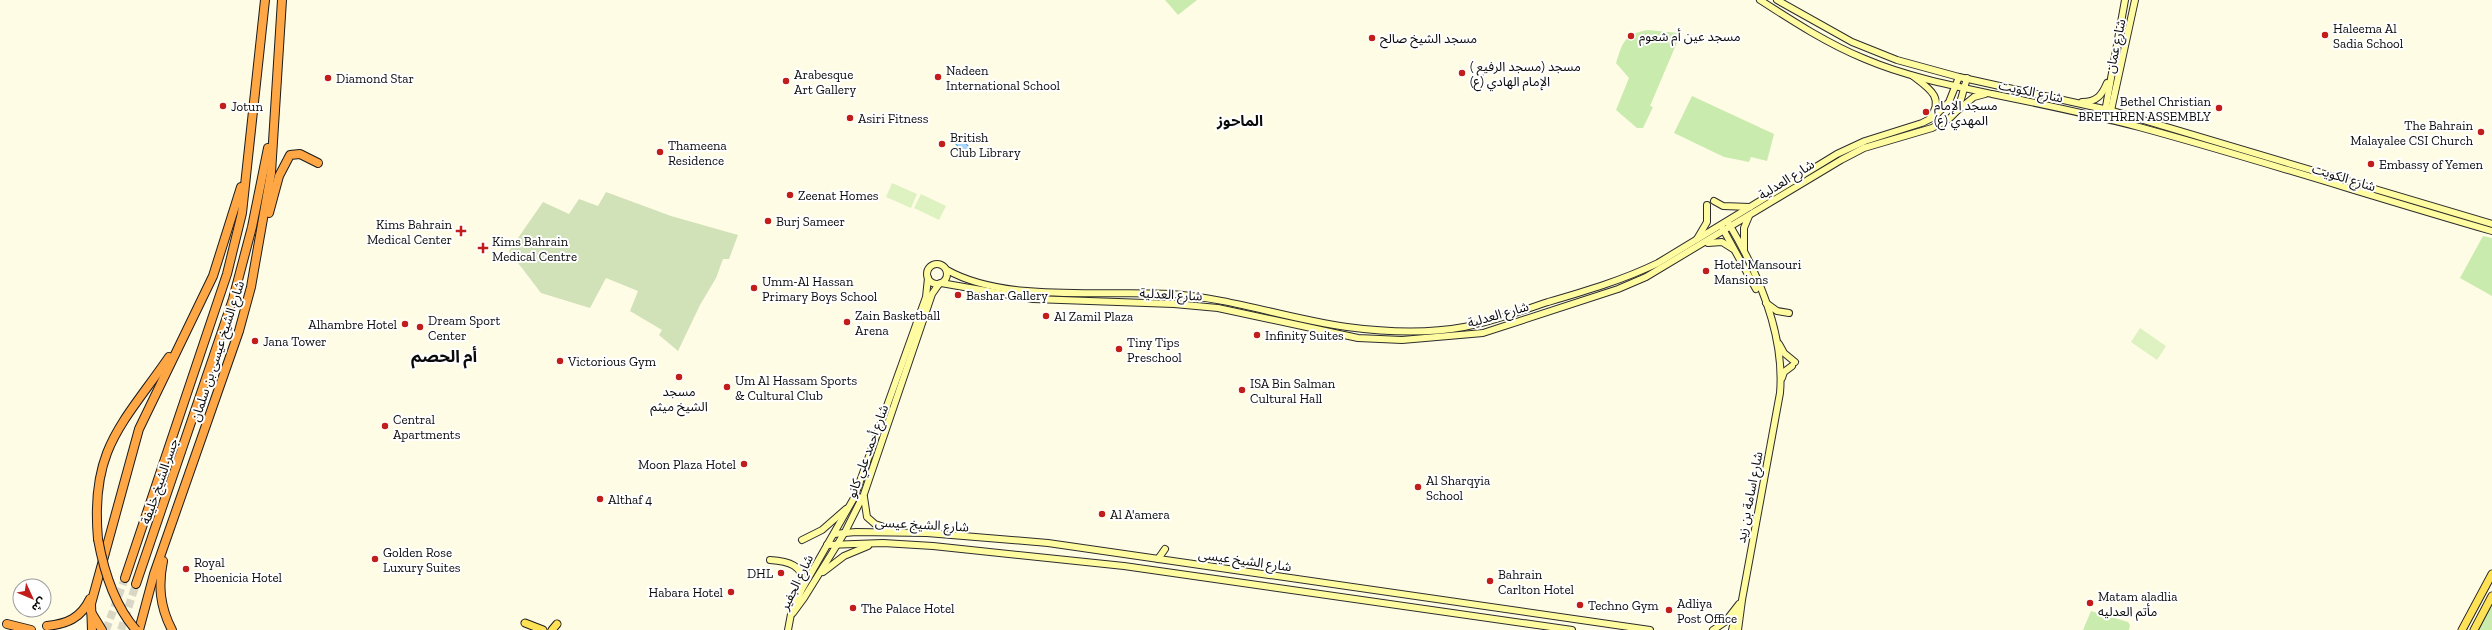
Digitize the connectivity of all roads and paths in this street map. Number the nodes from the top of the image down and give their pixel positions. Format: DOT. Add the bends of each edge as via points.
graph roads {
  1 [pos="265,0"];
  2 [pos="282,0"];
  3 [pos="1760,0"];
  4 [pos="1777,0"];
  5 [pos="2125,0"];
  6 [pos="2135,0"];
  7 [pos="1911,74"];
  8 [pos="2110,76"];
  9 [pos="1959,77"];
  10 [pos="1967,78"];
  11 [pos="1956,86"];
  12 [pos="1964,88"];
  13 [pos="1990,93"];
  14 [pos="2076,102"];
  15 [pos="1958,110"];
  16 [pos="2105,110"];
  17 [pos="2113,112"];
  18 [pos="2106,119"];
  19 [pos="1928,121"];
  20 [pos="272,132"];
  21 [pos="318,162"];
  22 [pos="248,167"];
  23 [pos="1714,201"];
  24 [pos="1707,205"];
  25 [pos="1752,206"];
  26 [pos="1751,215"];
  27 [pos="1729,224"];
  28 [pos="2492,224"];
  29 [pos="1723,228"];
  30 [pos="2492,231"];
  31 [pos="1697,244"];
  32 [pos="258,253"];
  33 [pos="1741,253"];
  34 [pos="947,270"];
  35 [pos="928,278"];
  36 [pos="940,284"];
  37 [pos="1766,303"];
  38 [pos="198,308"];
  39 [pos="1789,314"];
  40 [pos="1358,328"];
  41 [pos="1332,332"];
  42 [pos="1777,340"];
  43 [pos="1780,383"];
  44 [pos="1778,399"];
  45 [pos="879,432"];
  46 [pos="886,435"];
  47 [pos="864,494"];
  48 [pos="851,504"];
  49 [pos="845,532"];
  50 [pos="902,533"];
  51 [pos="834,534"];
  52 [pos="167,538"];
  53 [pos="802,540"];
  54 [pos="883,543"];
  55 [pos="838,544"];
  56 [pos="827,545"];
  57 [pos="1165,549"];
  58 [pos="1158,559"];
  59 [pos="770,560"];
  60 [pos="2492,574"];
  61 [pos="125,578"];
  62 [pos="815,581"];
  63 [pos="97,582"];
  64 [pos="136,584"];
  65 [pos="802,589"];
  66 [pos="2492,596"];
  67 [pos="1740,602"];
  68 [pos="91,611"];
  69 [pos="791,614"];
  70 [pos="525,623"];
  71 [pos="7,624"];
  72 [pos="557,624"];
  73 [pos="47,626"];
  74 [pos="138,629"];
  75 [pos="31,630"];
  76 [pos="92,630"];
  77 [pos="102,630"];
  78 [pos="172,630"];
  79 [pos="543,630"];
  80 [pos="552,630"];
  81 [pos="788,630"];
  82 [pos="1572,630"];
  83 [pos="1650,630"];
  84 [pos="1713,630"];
  85 [pos="1732,630"];
  86 [pos="1738,630"];
  87 [pos="2462,630"];
  88 [pos="2474,630"];
  1 -- 22 [label="highway"];
  2 -- 20 [label="highway, شارع الشيخ عيسى بن سلمان"];
  3 -- 7 [label="main road, شارع الكويت" via="1795,23 1845,50"];
  4 -- 9 [label="main road, شارع الكويت" via="1852,42 1897,60"];
  5 -- 8 [label="main road, شارع عمان"];
  6 -- 17 [label="main road, شارع عمان"];
  7 -- 11 [label="main road, شارع الكويت"];
  7 -- 19 [label="main road" via="1929,89 1935,99 1935,111"];
  8 -- 14 [label="main road" via="2097,99"];
  8 -- 16 [label="main road, شارع عمان"];
  9 -- 10 [label="main road, شارع الكويت"];
  9 -- 11 [label="main road, شارع العدلية"];
  10 -- 12 [label="main road"];
  10 -- 14 [label="main road, شارع الكويت"];
  11 -- 12 [label="main road, شارع الكويت"];
  11 -- 19 [label="main road, شارع العدلية" via="1946,106"];
  12 -- 13 [label="main road, شارع الكويت"];
  12 -- 15 [label="main road"];
  13 -- 15 [label="main road, شارع العدلية" via="1974,97"];
  13 -- 18 [label="main road, شارع الكويت"];
  14 -- 16 [label="main road, شارع الكويت"];
  15 -- 26 [label="main road, شارع العدلية" via="1949,119 1932,128 1864,148"];
  16 -- 17 [label="main road, شارع الكويت"];
  16 -- 18 [label="main road, شارع عمان"];
  17 -- 18 [label="main road"];
  17 -- 28 [label="main road, شارع الكويت"];
  18 -- 30 [label="main road, شارع الكويت" via="2224,150 2306,177"];
  19 -- 25 [label="main road, شارع العدلية" via="1855,145"];
  20 -- 32 [label="highway, شارع الشيخ عيسى بن سلمان" via="271,173"];
  20 -- 64 [label="highway, جسر الشيخ خليفة" via="252,227 233,300"];
  21 -- 32 [label="highway" via="297,154 290,155 287,159 279,176"];
  22 -- 38 [label="highway" via="213,276"];
  22 -- 61 [label="highway, جسر الشيخ خليفة" via="242,213 227,274"];
  23 -- 25 [label="main road" via="1726,206"];
  24 -- 31 [label="main road" via="1707,222"];
  25 -- 27 [label="main road, شارع العدلية"];
  26 -- 27 [label="main road, شارع العدلية"];
  26 -- 33 [label="main road" via="1744,228"];
  27 -- 29 [label="main road, شارع العدلية"];
  27 -- 33 [label="main road, شارع اسامة بن زيد"];
  29 -- 31 [label="main road, شارع العدلية"];
  29 -- 33 [label="main road, شارع اسامة بن زيد"];
  31 -- 33 [label="main road" via="1722,242"];
  31 -- 40 [label="main road, شارع العدلية" via="1629,277 1476,324 1447,329 1402,331"];
  31 -- 41 [label="main road, شارع العدلية" via="1646,277 1618,290 1483,332 1402,340 1364,338"];
  32 -- 52 [label="highway, شارع الشيخ عيسى بن سلمان" via="239,331"];
  33 -- 37 [label="main road, شارع اسامة بن زيد"];
  33 -- 44 [label="main road, شارع اسامة بن زيد" via="1773,337"];
  34 -- 35 [label="main road" via="939,264 933,265 927,272"];
  34 -- 36 [label="main road" via="947,276"];
  34 -- 40 [label="main road, شارع العدلية" via="965,279 1014,290 1182,295"];
  35 -- 36 [label="main road" via="934,284"];
  35 -- 45 [label="main road, شارع أحمد علي كانو" via="926,297"];
  36 -- 41 [label="main road, شارع العدلية" via="1033,299 1218,308"];
  36 -- 46 [label="main road, شارع أحمد علي كانو" via="932,294"];
  37 -- 39 [label="main road" via="1777,311"];
  37 -- 42 [label="main road, شارع اسامة بن زيد"];
  38 -- 63 [label="highway" via="139,429"];
  38 -- 74 [label="highway, bridge" via="178,344 126,415 112,440 99,484 96,512 103,567 113,592"];
  40 -- 41 [label="main road" via="1354,331"];
  42 -- 43 [label="main road, شارع اسامة بن زيد"];
  42 -- 43 [label="main road" via="1794,364 1784,372"];
  43 -- 44 [label="main road, شارع اسامة بن زيد"];
  44 -- 67 [label="main road, شارع اسامة بن زيد"];
  45 -- 46 [label="main road"];
  45 -- 48 [label="main road, شارع أحمد علي كانو"];
  46 -- 47 [label="main road, شارع أحمد علي كانو"];
  47 -- 49 [label="main road, شارع أحمد علي كانو"];
  47 -- 50 [label="main road" via="865,513 870,520"];
  48 -- 51 [label="main road, شارع أحمد علي كانو"];
  48 -- 53 [label="main road" via="828,526"];
  49 -- 50 [label="main road, شارع الشيخ عيسى"];
  49 -- 51 [label="main road, شارع الشيخ عيسى"];
  49 -- 55 [label="main road, شارع أحمد علي كانو"];
  50 -- 58 [label="main road, شارع الشيخ عيسى" via="1048,543"];
  51 -- 56 [label="main road, شارع أحمد علي كانو"];
  52 -- 74 [label="highway"];
  52 -- 78 [label="highway" via="160,594"];
  54 -- 55 [label="main road, شارع الشيخ عيسى"];
  54 -- 62 [label="main road" via="858,549 844,556"];
  54 -- 82 [label="main road, شارع الشيخ عيسى" via="1124,566"];
  55 -- 56 [label="main road, شارع الشيخ عيسى"];
  55 -- 62 [label="main road, شارع أحمد علي كانو"];
  56 -- 65 [label="main road, شارع الجفير"];
  57 -- 58 [label="main road"];
  58 -- 83 [label="main road, شارع الشيخ عيسى"];
  59 -- 65 [label="main road" via="795,566 802,577"];
  60 -- 87 [label="main road"];
  62 -- 69 [label="main road, شارع أحمد علي كانو"];
  63 -- 68 [label="highway"];
  63 -- 73 [label="highway" via="81,613 69,622"];
  65 -- 69 [label="main road, شارع الجفير"];
  66 -- 88 [label="main road"];
  67 -- 84 [label="main road" via="1725,622"];
  67 -- 85 [label="main road, شارع اسامة بن زيد"];
  67 -- 86 [label="main road, شارع اسامة بن زيد"];
  68 -- 76 [label="highway"];
  68 -- 77 [label="highway"];
  69 -- 81 [label="main road, شارع الجفير"];
  70 -- 79 [label="main road"];
  71 -- 75 [label="highway"];
  72 -- 80 [label="main road"];
}
